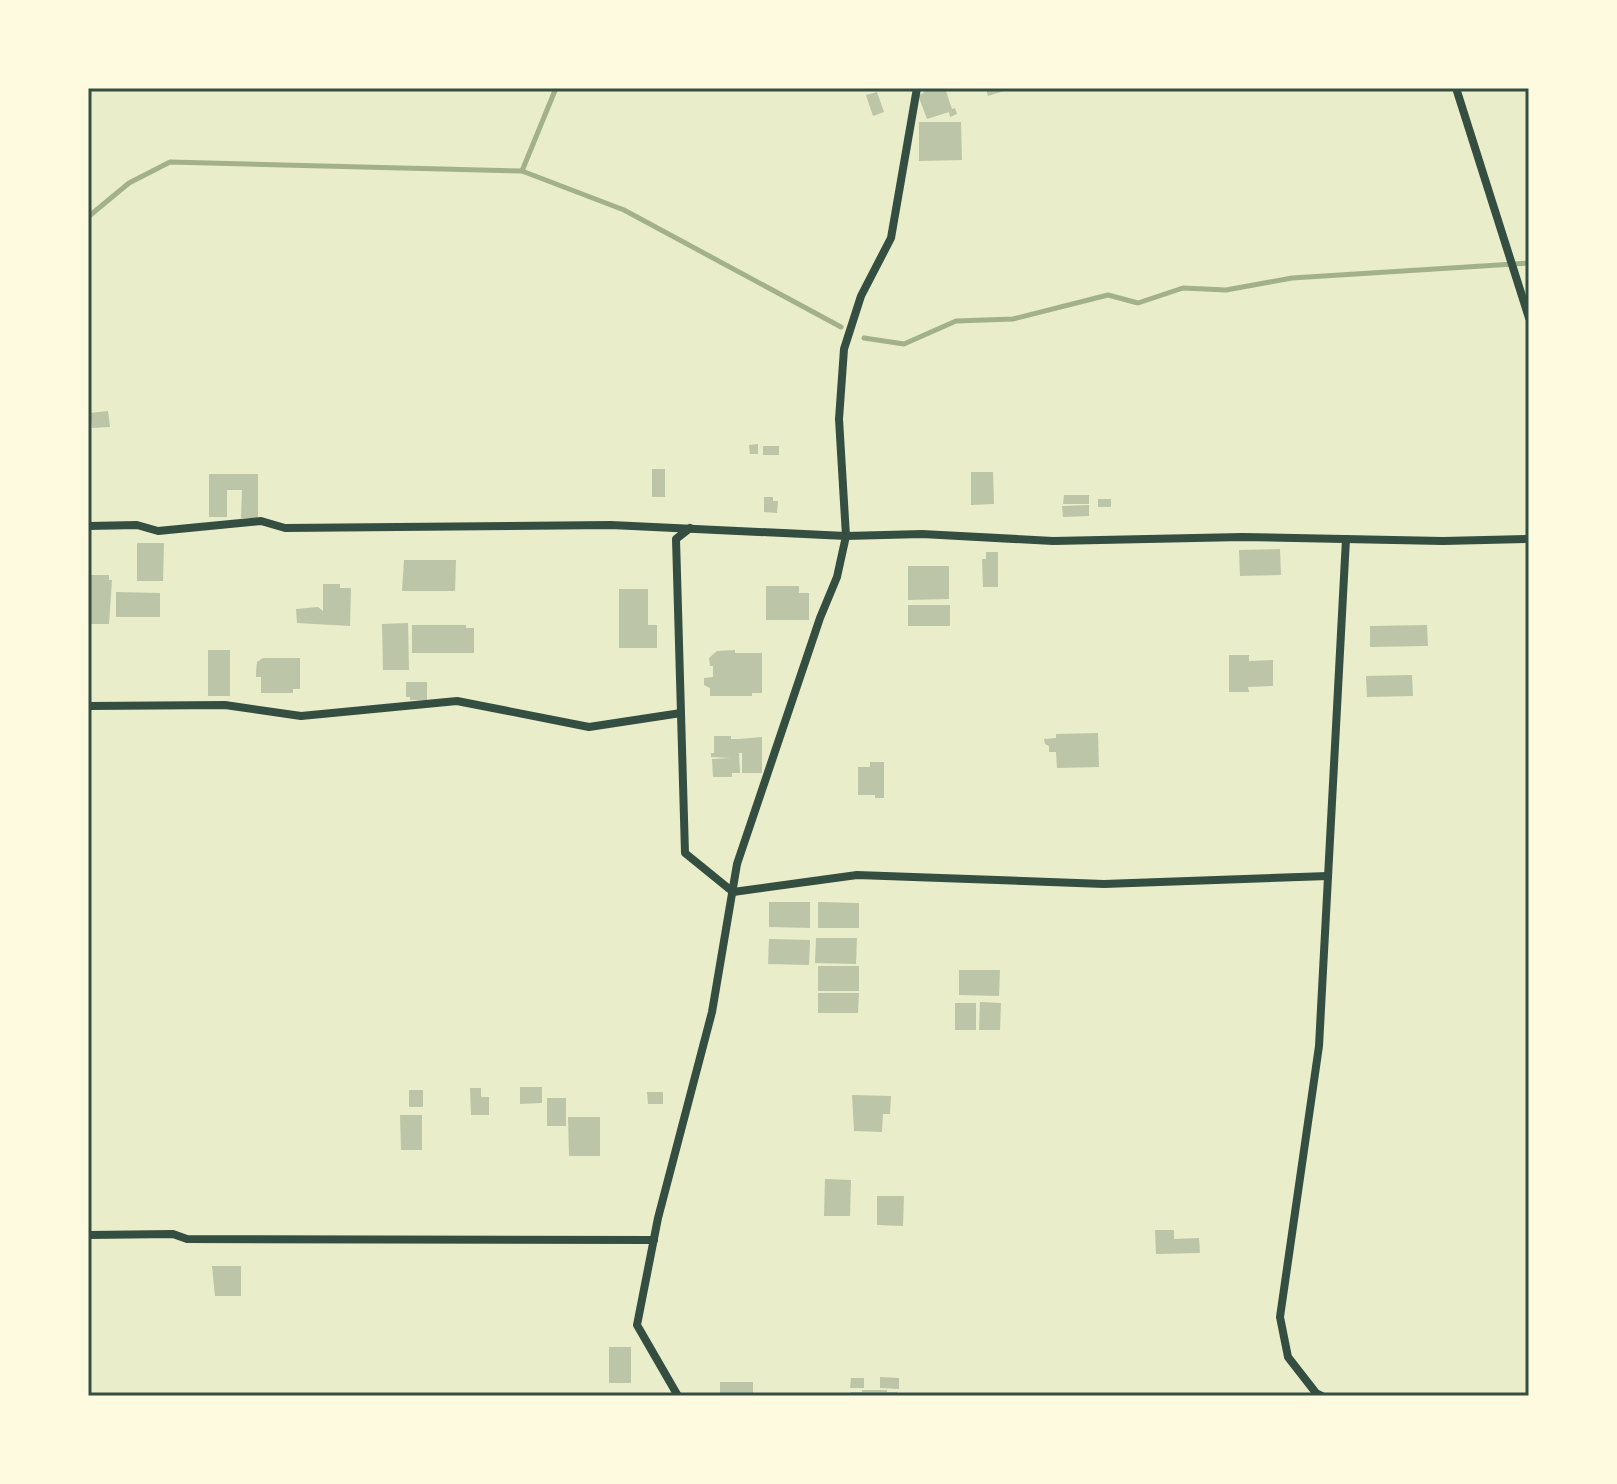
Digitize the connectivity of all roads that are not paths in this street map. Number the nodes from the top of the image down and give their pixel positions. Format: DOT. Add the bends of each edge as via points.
graph roads {
  1 [pos="917,88"];
  2 [pos="1456,88"];
  3 [pos="1529,318"];
  4 [pos="88,526"];
  5 [pos="691,528"];
  6 [pos="846,536"];
  7 [pos="1346,539"];
  8 [pos="1529,539"];
  9 [pos="88,706"];
  10 [pos="681,713"];
  11 [pos="1328,876"];
  12 [pos="733,892"];
  13 [pos="88,1235"];
  14 [pos="654,1240"];
  15 [pos="678,1396"];
  16 [pos="1322,1396"];
  1 -- 6 [label="street" via="891,238 861,296 844,349 839,419"];
  2 -- 3 [label="street"];
  4 -- 5 [label="street" via="137,525 158,531 261,521 285,528"];
  5 -- 6 [label="street"];
  5 -- 10 [label="street" via="676,539"];
  6 -- 7 [label="street"];
  6 -- 12 [label="street" via="837,577 737,864"];
  7 -- 8 [label="street"];
  7 -- 11 [label="street"];
  9 -- 10 [label="street" via="225,705 301,716 457,701 589,727"];
  10 -- 12 [label="street" via="685,853"];
  11 -- 12 [label="street" via="1104,884 857,875"];
  11 -- 16 [label="street" via="1319,1046 1280,1317 1288,1357"];
  12 -- 14 [label="street" via="712,1012"];
  13 -- 14 [label="street"];
  14 -- 15 [label="street" via="637,1325"];
}
